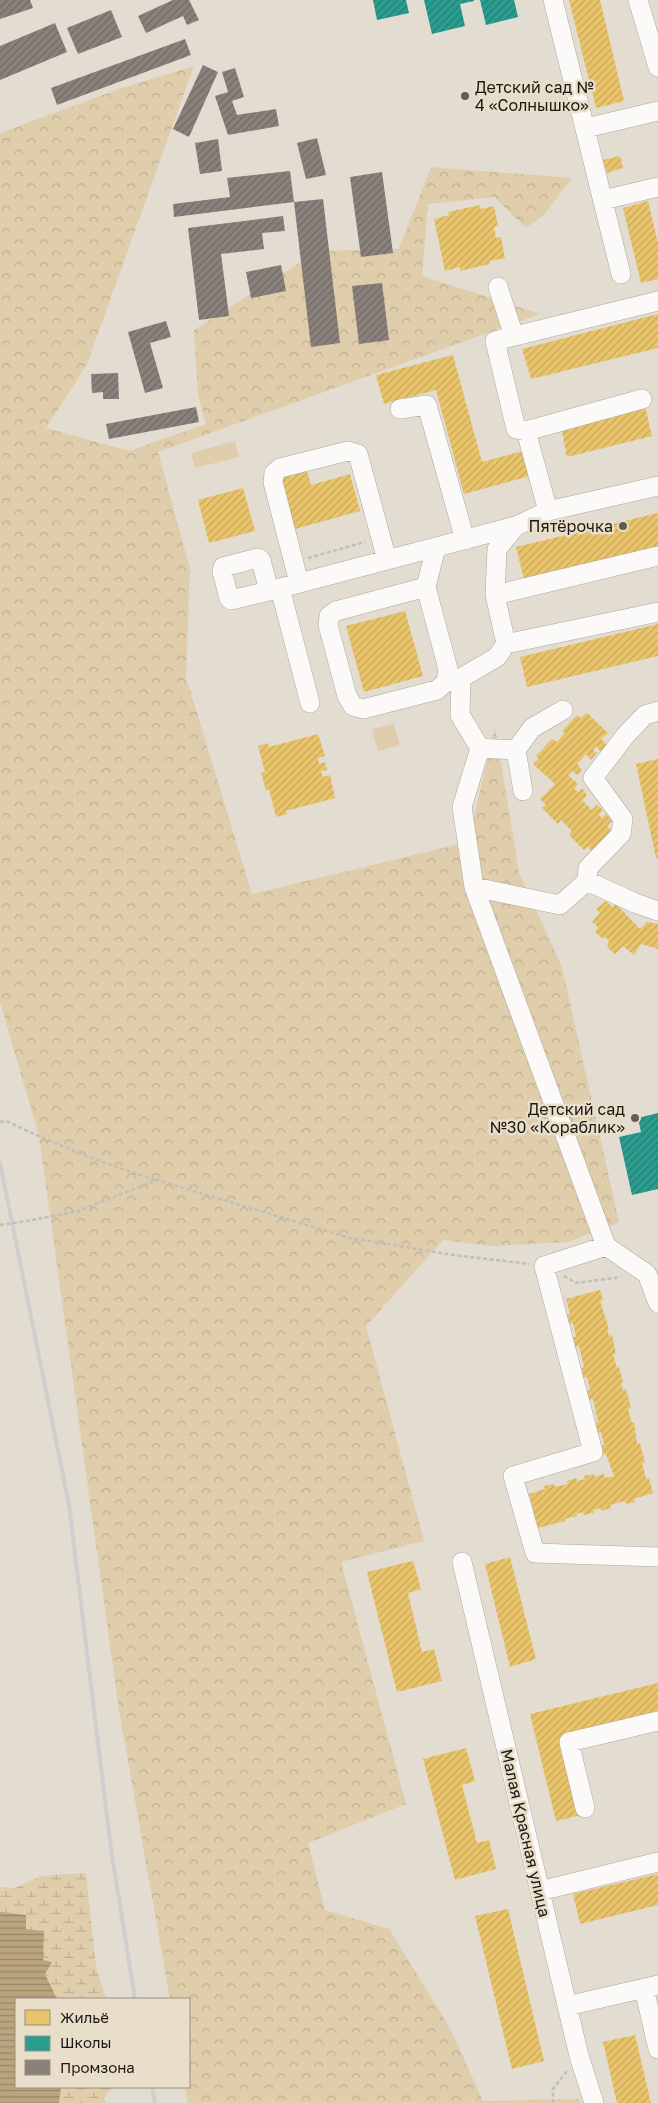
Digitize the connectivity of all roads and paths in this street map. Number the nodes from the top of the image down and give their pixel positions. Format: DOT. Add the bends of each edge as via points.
graph roads {
  1 [pos="553,0"];
  2 [pos="646,9"];
  3 [pos="658,67"];
  4 [pos="658,110"];
  5 [pos="586,128"];
  6 [pos="658,187"];
  7 [pos="603,200"];
  8 [pos="621,274"];
  9 [pos="498,287"];
  10 [pos="658,301"];
  11 [pos="514,336"];
  12 [pos="642,399"];
  13 [pos="400,409"];
  14 [pos="526,432"];
  15 [pos="658,486"];
  16 [pos="548,511"];
  17 [pos="516,526"];
  18 [pos="381,538"];
  19 [pos="465,540"];
  20 [pos="436,547"];
  21 [pos="658,556"];
  22 [pos="387,560"];
  23 [pos="294,562"];
  24 [pos="300,583"];
  25 [pos="426,586"];
  26 [pos="495,595"];
  27 [pos="658,612"];
  28 [pos="506,644"];
  29 [pos="310,703"];
  30 [pos="563,710"];
  31 [pos="658,712"];
  32 [pos="480,748"];
  33 [pos="516,750"];
  34 [pos="523,791"];
  35 [pos="587,881"];
  36 [pos="474,887"];
  37 [pos="658,911"];
  38 [pos="0,1122"];
  39 [pos="157,1180"];
  40 [pos="0,1224"];
  41 [pos="606,1246"];
  42 [pos="544,1266"];
  43 [pos="647,1274"];
  44 [pos="658,1303"];
  45 [pos="658,1557"];
  46 [pos="462,1562"];
  47 [pos="658,1721"];
  48 [pos="585,1808"];
  49 [pos="658,1862"];
  50 [pos="540,1891"];
  51 [pos="651,1987"];
  52 [pos="567,2006"];
  53 [pos="658,2049"];
  54 [pos="579,2056"];
  55 [pos="553,2103"];
  56 [pos="594,2103"];
  1 -- 5 [label="street"];
  2 -- 3 [label="street"];
  4 -- 5 [label="street"];
  5 -- 7 [label="street"];
  6 -- 7 [label="street"];
  7 -- 8 [label="street"];
  9 -- 11 [label="street"];
  10 -- 11 [label="street"];
  11 -- 14 [label="street" via="495,341 516,429"];
  12 -- 14 [label="street"];
  13 -- 19 [label="street" via="427,406"];
  14 -- 16 [label="street"];
  15 -- 16 [label="street"];
  16 -- 17 [label="street"];
  17 -- 19 [label="street"];
  17 -- 26 [label="street" via="497,549"];
  18 -- 22 [label="street"];
  18 -- 23 [label="path"];
  18 -- 23 [label="street" via="360,459 355,452 348,450 280,468 274,473 273,482"];
  19 -- 20 [label="street"];
  20 -- 22 [label="street"];
  20 -- 25 [label="street"];
  21 -- 26 [label="street"];
  22 -- 24 [label="street"];
  23 -- 24 [label="street"];
  24 -- 29 [label="street" via="274,590"];
  25 -- 25 [label="street" via="336,611 329,616 328,625 347,696 358,708 436,690 446,682 448,669"];
  26 -- 28 [label="street"];
  27 -- 28 [label="street"];
  28 -- 32 [label="street" via="497,657 461,678 460,715"];
  30 -- 33 [label="street" via="532,728"];
  31 -- 35 [label="street" via="645,715 593,778 623,819 621,834 588,868"];
  32 -- 33 [label="street"];
  32 -- 36 [label="street" via="462,807"];
  33 -- 34 [label="street"];
  35 -- 36 [label="street" via="560,906"];
  35 -- 37 [label="street"];
  36 -- 41 [label="street"];
  38 -- 39 [label="path" via="6,1121 109,1166"];
  39 -- 40 [label="path, bridge" via="78,1211"];
  39 -- 42 [label="path" via="350,1238"];
  41 -- 42 [label="street"];
  41 -- 43 [label="street"];
  42 -- 43 [label="path" via="576,1283"];
  42 -- 45 [label="street" via="593,1452 513,1476 535,1553"];
  43 -- 44 [label="street"];
  46 -- 50 [label="street, Малая Красная улица"];
  47 -- 48 [label="street" via="569,1742"];
  49 -- 50 [label="street"];
  50 -- 52 [label="street, Малая Красная улица"];
  51 -- 52 [label="street"];
  51 -- 53 [label="street"];
  52 -- 54 [label="street, Малая Красная улица"];
  54 -- 55 [label="path" via="553,2089"];
  54 -- 56 [label="street, Малая Красная улица"];
}
